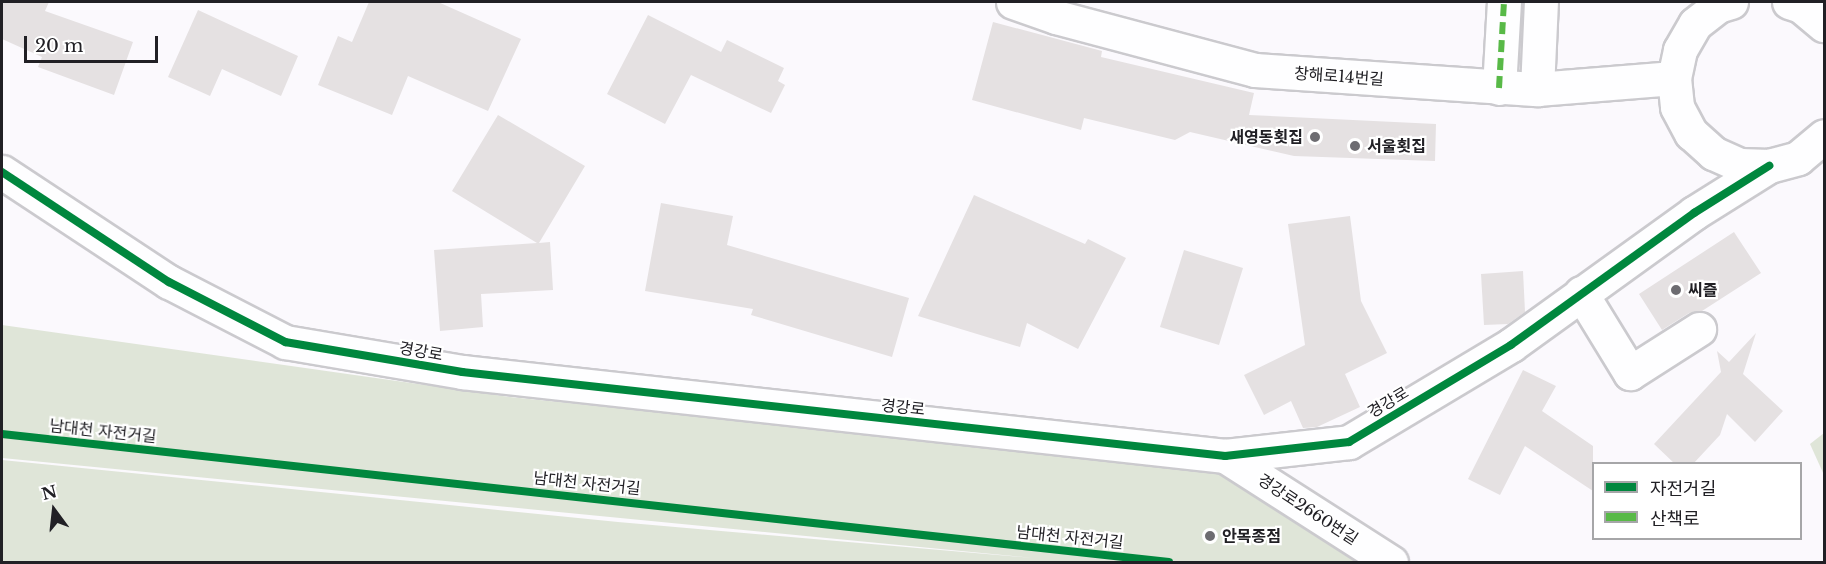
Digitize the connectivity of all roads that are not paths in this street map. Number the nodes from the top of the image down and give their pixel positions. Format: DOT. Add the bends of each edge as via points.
graph roads {
  1 [pos="1013,2"];
  2 [pos="1504,2"];
  3 [pos="1541,2"];
  4 [pos="1731,2"];
  5 [pos="1674,78"];
  6 [pos="1499,88"];
  7 [pos="1537,89"];
  8 [pos="1824,136"];
  9 [pos="1769,166"];
  10 [pos="2,172"];
  11 [pos="1581,293"];
  12 [pos="1699,329"];
  13 [pos="1225,456"];
  14 [pos="1391,562"];
  1 -- 6 [label="street, 창해로14번길" via="1255,70"];
  2 -- 6 [label="street"];
  3 -- 7 [label="street"];
  4 -- 5 [label="street" via="1718,6 1695,24 1680,50"];
  5 -- 7 [label="street, 창해로14번길"];
  5 -- 9 [label="street" via="1677,107 1691,133 1713,153 1740,165"];
  6 -- 7 [label="street, 창해로14번길"];
  8 -- 9 [label="street" via="1798,158"];
  9 -- 11 [label="street, 경강로" via="1694,213"];
  10 -- 13 [label="street, 경강로" via="169,282 285,342 462,372"];
  11 -- 12 [label="street" via="1630,373"];
  11 -- 13 [label="street, 경강로" via="1511,345 1349,442"];
  13 -- 14 [label="street, 경강로2660번길"];
}
